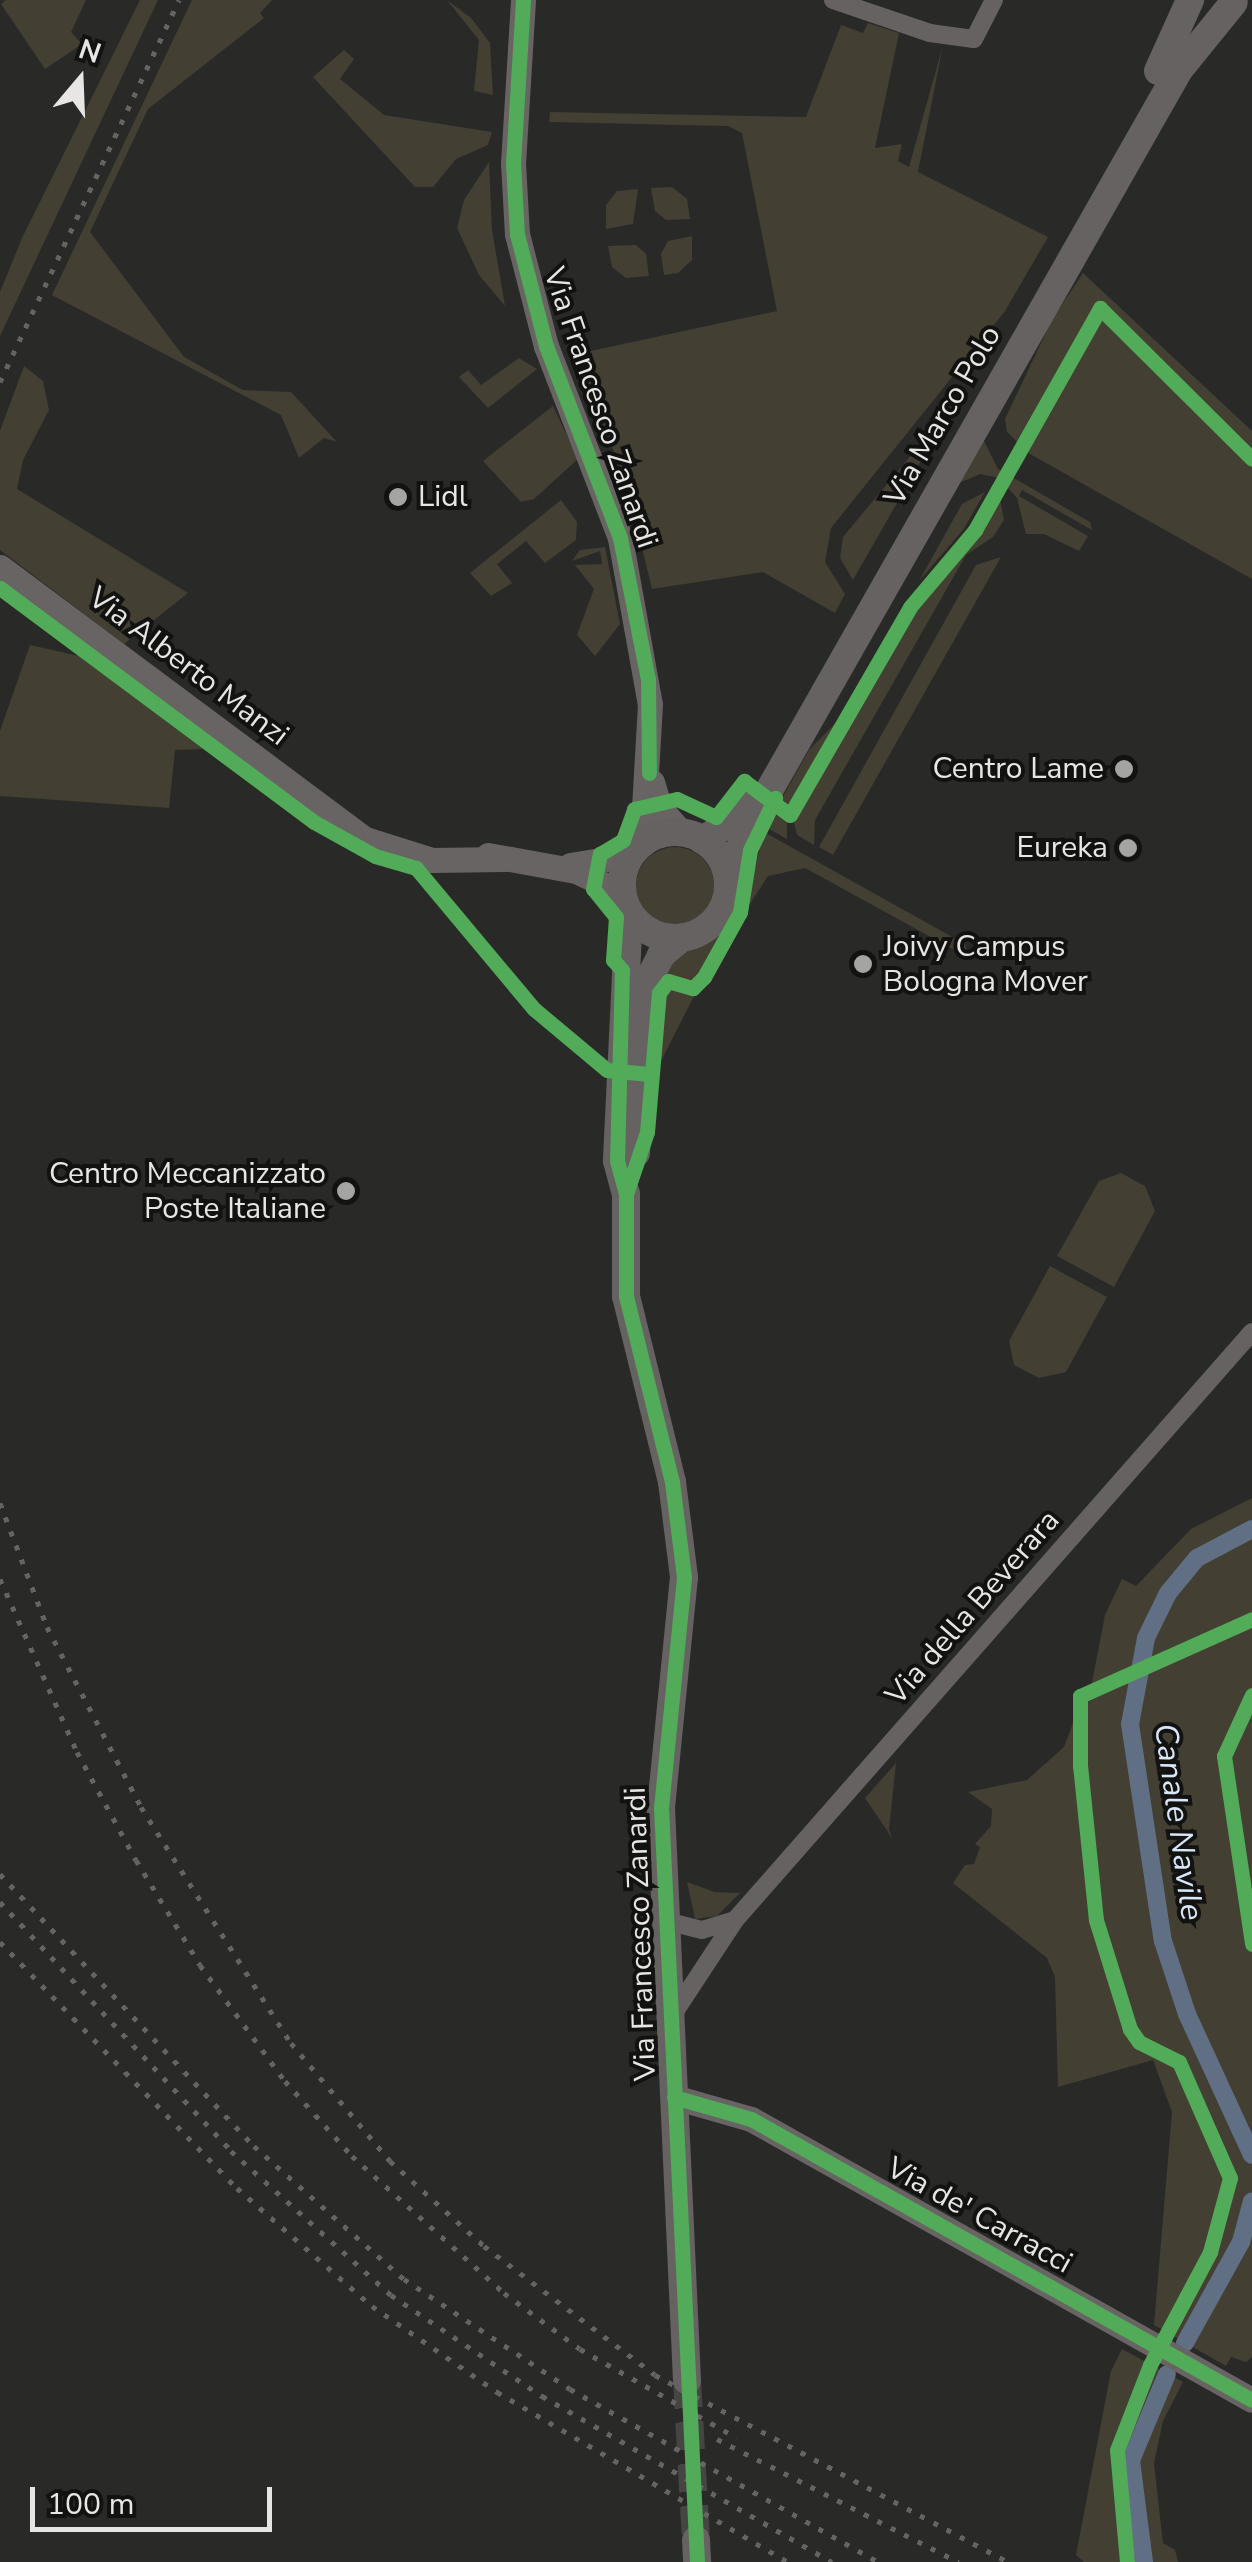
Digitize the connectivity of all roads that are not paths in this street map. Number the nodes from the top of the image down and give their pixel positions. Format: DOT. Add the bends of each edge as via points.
graph roads {
  1 [pos="523,0"];
  2 [pos="833,0"];
  3 [pos="994,0"];
  4 [pos="1190,0"];
  5 [pos="1237,0"];
  6 [pos="0,567"];
  7 [pos="649,772"];
  8 [pos="692,836"];
  9 [pos="636,849"];
  10 [pos="560,866"];
  11 [pos="728,875"];
  12 [pos="625,903"];
  13 [pos="680,939"];
  14 [pos="626,1194"];
  15 [pos="1252,1332"];
  16 [pos="666,1920"];
  17 [pos="735,1920"];
  18 [pos="670,2022"];
  19 [pos="674,2097"];
  20 [pos="687,2380"];
  21 [pos="1252,2400"];
  1 -- 7 [label="main road, Via Francesco Zanardi" via="513,163 516,234 546,346 620,538 650,696"];
  2 -- 3 [label="street" via="930,33 972,39 980,36"];
  4 -- 8 [label="main road, Via Marco Polo" via="1164,61 742,807"];
  5 -- 11 [label="main road, Via Marco Polo" via="1178,70 750,824"];
  6 -- 10 [label="main road, Via Alberto Manzi" via="338,819 390,839"];
  7 -- 8 [label="main road, Via Francesco Zanardi" via="660,808"];
  7 -- 9 [label="main road, Via Francesco Zanardi"];
  8 -- 9 [label="main road"];
  8 -- 11 [label="main road"];
  9 -- 10 [label="main road, Via Alberto Manzi"];
  9 -- 12 [label="main road"];
  10 -- 12 [label="main road, Via Alberto Manzi"];
  11 -- 13 [label="main road" via="716,920"];
  12 -- 13 [label="main road" via="653,934"];
  12 -- 14 [label="main road, Via Francesco Zanardi" via="617,1161"];
  13 -- 14 [label="main road, Via Francesco Zanardi" via="660,955 644,987 636,1162"];
  14 -- 16 [label="main road, Via Francesco Zanardi" via="626,1296 672,1482 684,1577 663,1778"];
  15 -- 17 [label="street, Via della Beverara"];
  16 -- 17 [label="street" via="702,1930"];
  16 -- 18 [label="main road, Via Francesco Zanardi"];
  17 -- 18 [label="street, Via della Beverara" via="690,1981"];
  18 -- 19 [label="main road, Via Francesco Zanardi"];
  19 -- 20 [label="main road, Via Francesco Zanardi"];
  19 -- 21 [label="main road, Via de' Carracci" via="751,2119"];
}
